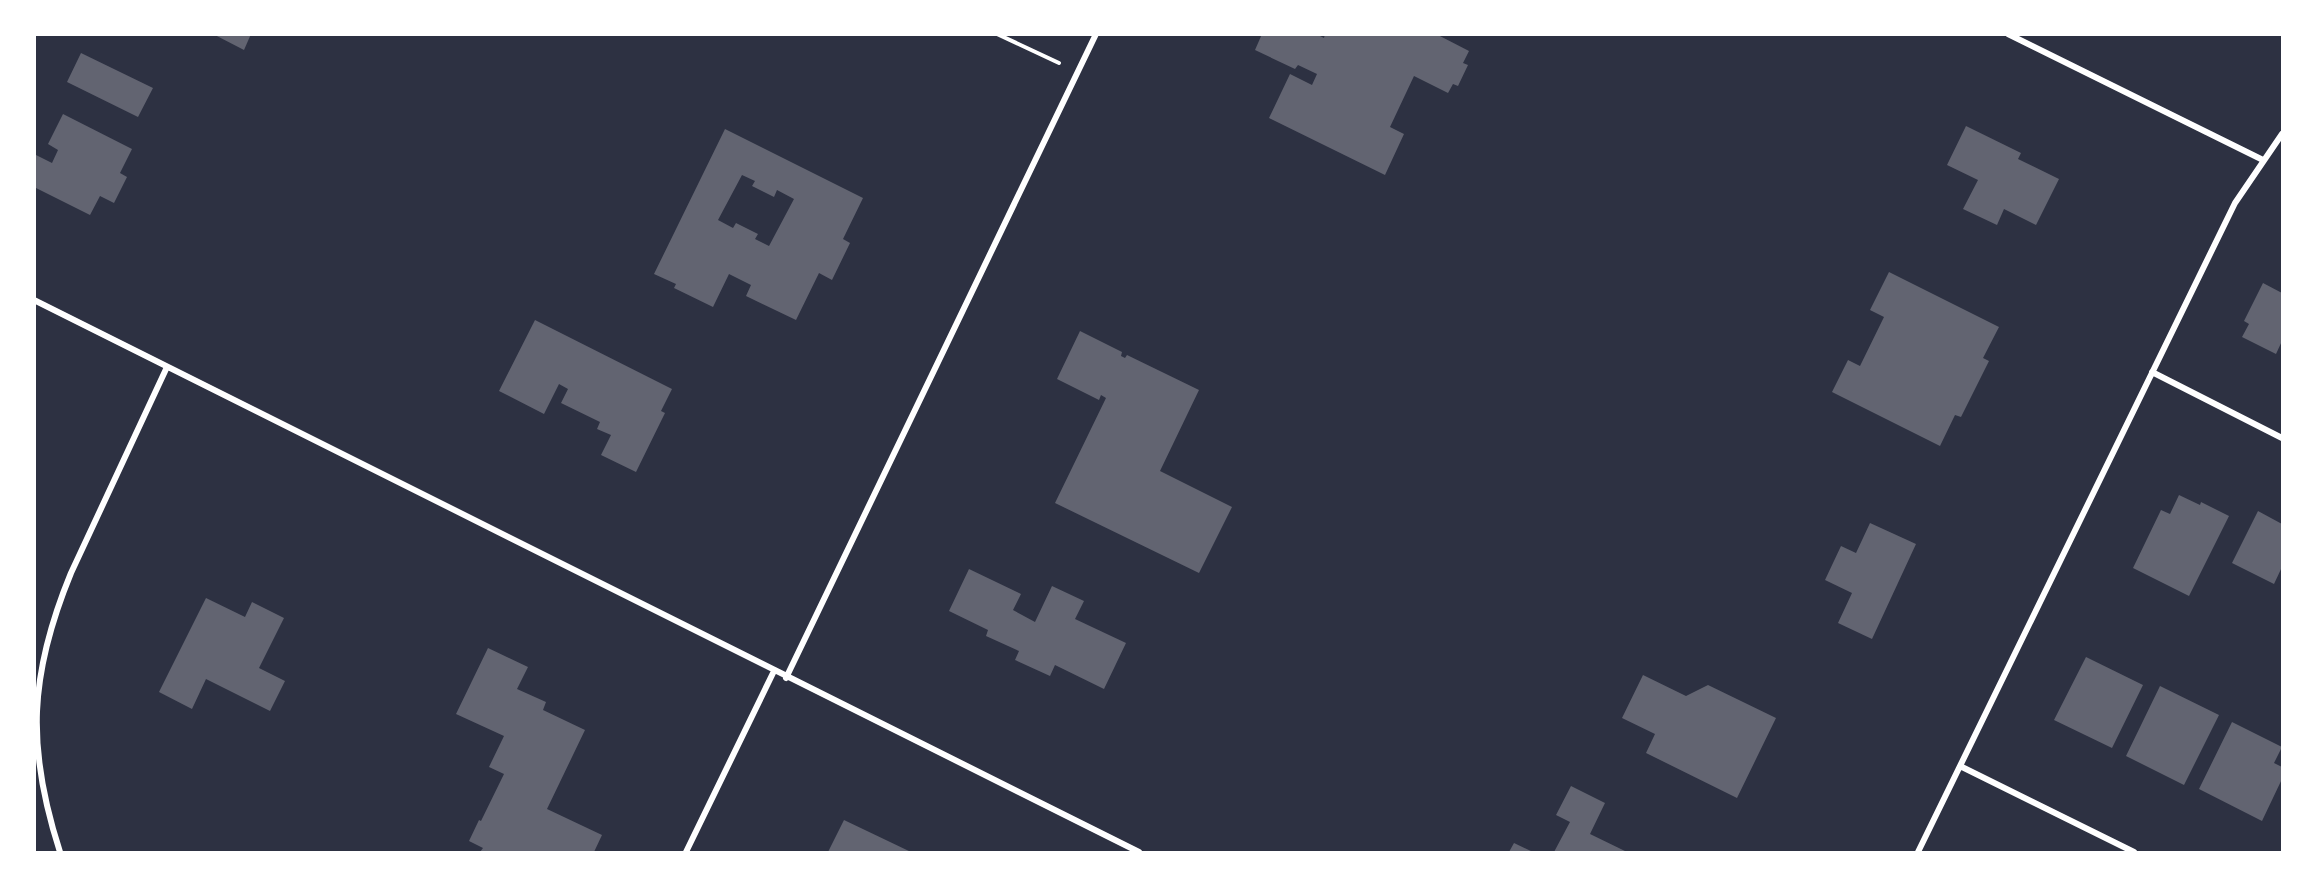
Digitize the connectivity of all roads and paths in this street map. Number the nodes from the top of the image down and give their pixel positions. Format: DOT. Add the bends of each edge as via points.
graph roads {
  1 [pos="997,34"];
  2 [pos="1096,34"];
  3 [pos="2008,34"];
  4 [pos="1079,72"];
  5 [pos="2283,134"];
  6 [pos="2263,160"];
  7 [pos="34,300"];
  8 [pos="167,366"];
  9 [pos="2152,372"];
  10 [pos="2283,438"];
  11 [pos="774,671"];
  12 [pos="786,678"];
  13 [pos="1960,766"];
  14 [pos="60,852"];
  15 [pos="686,852"];
  16 [pos="1139,852"];
  17 [pos="1918,852"];
  18 [pos="2134,852"];
  1 -- 4 [label="path"];
  2 -- 4 [label="street"];
  3 -- 6 [label="street"];
  4 -- 12 [label="street"];
  5 -- 6 [label="street"];
  6 -- 9 [label="street" via="2235,203"];
  7 -- 8 [label="street"];
  8 -- 11 [label="street"];
  8 -- 14 [label="street" via="71,573 43,653 37,750 46,805"];
  9 -- 10 [label="street"];
  9 -- 13 [label="street"];
  11 -- 12 [label="street"];
  11 -- 15 [label="street"];
  12 -- 16 [label="street"];
  13 -- 17 [label="street"];
  13 -- 18 [label="street"];
}
